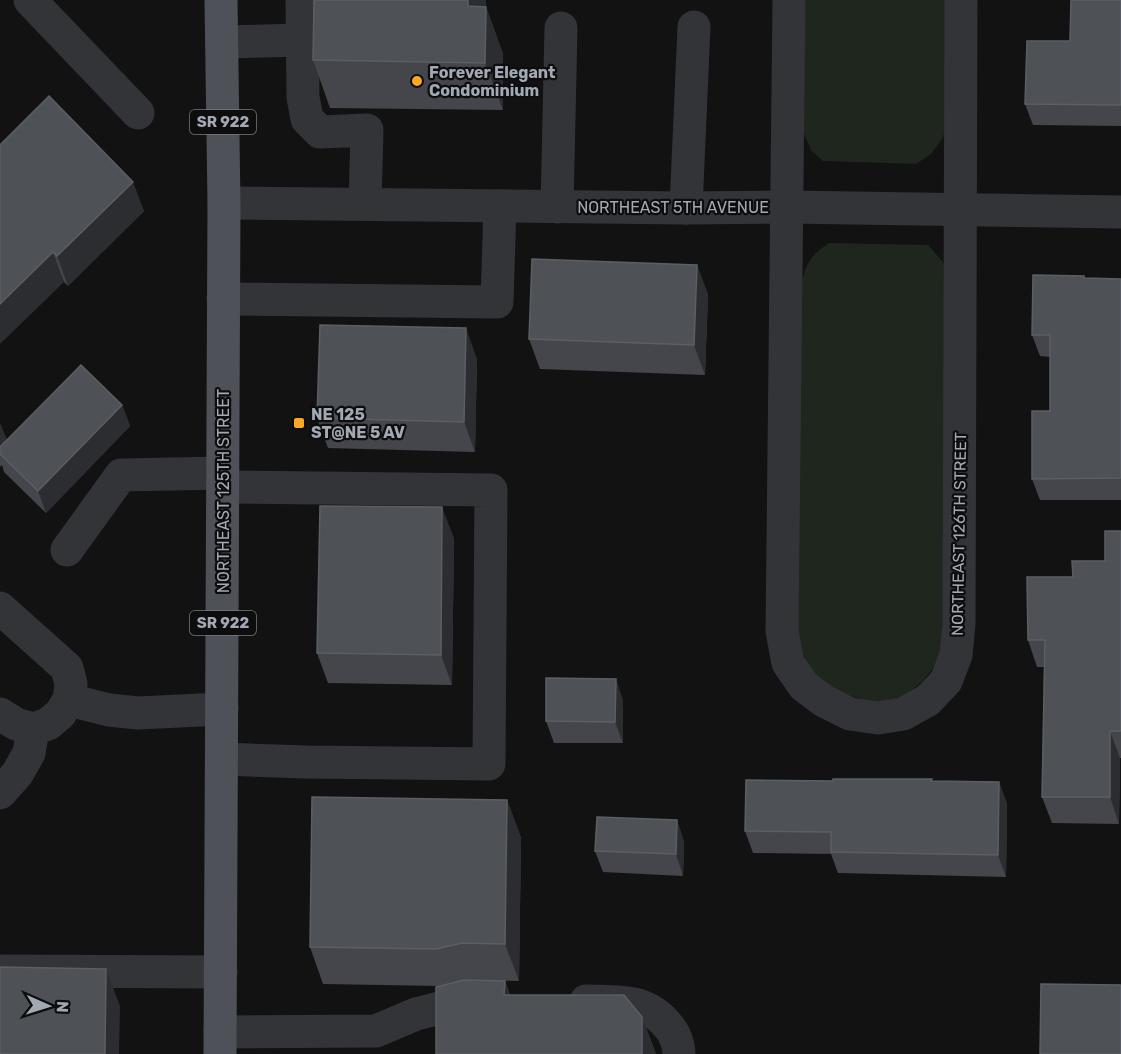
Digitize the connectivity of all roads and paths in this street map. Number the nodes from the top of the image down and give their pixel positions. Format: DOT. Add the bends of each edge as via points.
graph roads {
  1 [pos="30,0"];
  2 [pos="221,0"];
  3 [pos="302,0"];
  4 [pos="789,0"];
  5 [pos="961,0"];
  6 [pos="694,27"];
  7 [pos="561,28"];
  8 [pos="303,39"];
  9 [pos="222,42"];
  10 [pos="138,113"];
  11 [pos="224,202"];
  12 [pos="365,204"];
  13 [pos="500,206"];
  14 [pos="557,207"];
  15 [pos="787,207"];
  16 [pos="686,208"];
  17 [pos="960,208"];
  18 [pos="1121,212"];
  19 [pos="224,299"];
  20 [pos="223,480"];
  21 [pos="67,550"];
  22 [pos="0,608"];
  23 [pos="69,700"];
  24 [pos="222,709"];
  25 [pos="0,714"];
  26 [pos="33,729"];
  27 [pos="222,759"];
  28 [pos="0,793"];
  29 [pos="0,971"];
  30 [pos="221,972"];
  31 [pos="509,1000"];
  32 [pos="553,1001"];
  33 [pos="220,1043"];
  34 [pos="679,1054"];
  1 -- 10 [label="street"];
  2 -- 9 [label="main road, NORTHEAST 125TH STREET / SR 922"];
  3 -- 8 [label="street"];
  4 -- 15 [label="street, NORTHEAST 126TH STREET"];
  5 -- 17 [label="street, NORTHEAST 126TH STREET"];
  6 -- 16 [label="street"];
  7 -- 14 [label="street"];
  8 -- 9 [label="street"];
  8 -- 12 [label="street" via="307,119 320,132 367,130"];
  9 -- 11 [label="main road, NORTHEAST 125TH STREET / SR 922"];
  11 -- 12 [label="street, NORTHEAST 5TH AVENUE"];
  11 -- 19 [label="main road, NORTHEAST 125TH STREET / SR 922"];
  12 -- 13 [label="street, NORTHEAST 5TH AVENUE"];
  13 -- 14 [label="street, NORTHEAST 5TH AVENUE"];
  13 -- 19 [label="street" via="497,302"];
  14 -- 16 [label="street, NORTHEAST 5TH AVENUE"];
  15 -- 16 [label="street, NORTHEAST 5TH AVENUE"];
  15 -- 17 [label="street, NORTHEAST 5TH AVENUE"];
  15 -- 17 [label="street, NORTHEAST 126TH STREET" via="782,631 788,663 804,686 850,714 878,718 903,714 928,700 946,681 956,655"];
  17 -- 18 [label="street, NORTHEAST 5TH AVENUE"];
  19 -- 20 [label="main road, NORTHEAST 125TH STREET / SR 922"];
  20 -- 21 [label="street" via="121,475"];
  20 -- 24 [label="main road, NORTHEAST 125TH STREET / SR 922"];
  20 -- 27 [label="street" via="491,490 489,764"];
  22 -- 23 [label="street" via="67,668"];
  23 -- 24 [label="street" via="138,713"];
  23 -- 26 [label="street" via="48,724"];
  24 -- 27 [label="main road, NORTHEAST 125TH STREET / SR 922"];
  25 -- 26 [label="street"];
  26 -- 28 [label="street" via="29,753"];
  27 -- 30 [label="main road, NORTHEAST 125TH STREET / SR 922"];
  29 -- 30 [label="street"];
  30 -- 33 [label="main road, NORTHEAST 125TH STREET / SR 922"];
  31 -- 33 [label="street" via="476,999 416,1014 376,1031"];
  32 -- 34 [label="street" via="641,1005 659,1015 672,1030"];
}
